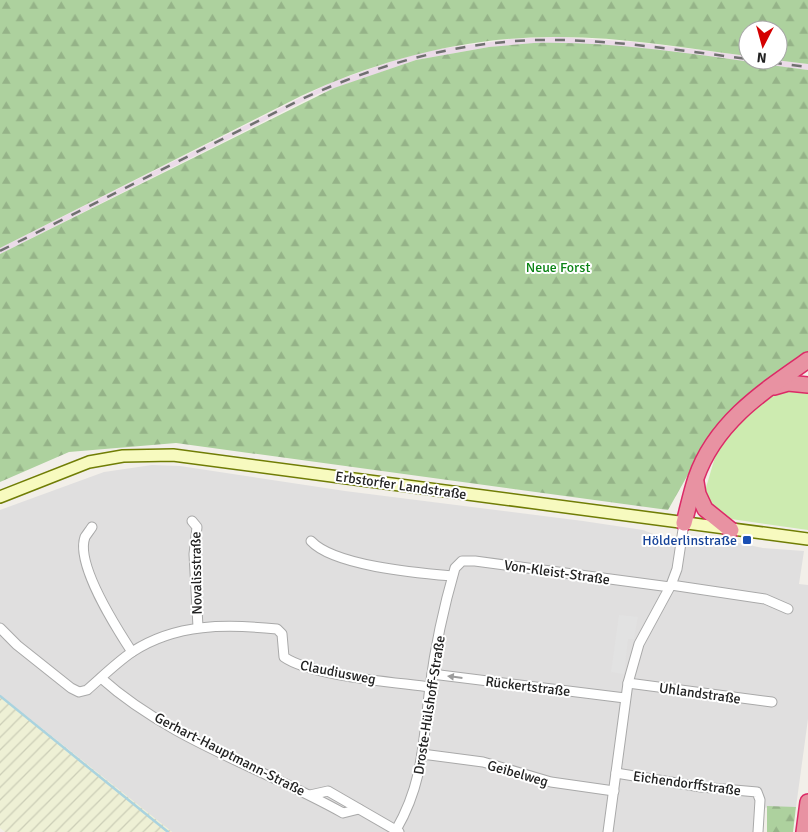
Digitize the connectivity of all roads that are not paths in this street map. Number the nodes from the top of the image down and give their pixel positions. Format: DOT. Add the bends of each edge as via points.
graph roads {
  1 [pos="808,360"];
  2 [pos="808,385"];
  3 [pos="764,391"];
  4 [pos="696,478"];
  5 [pos="0,497"];
  6 [pos="192,521"];
  7 [pos="684,523"];
  8 [pos="92,527"];
  9 [pos="731,530"];
  10 [pos="808,540"];
  11 [pos="311,541"];
  12 [pos="452,576"];
  13 [pos="670,586"];
  14 [pos="788,609"];
  15 [pos="198,626"];
  16 [pos="0,628"];
  17 [pos="132,652"];
  18 [pos="432,674"];
  19 [pos="101,678"];
  20 [pos="628,683"];
  21 [pos="430,687"];
  22 [pos="625,698"];
  23 [pos="772,702"];
  24 [pos="422,754"];
  25 [pos="616,773"];
  26 [pos="614,791"];
  27 [pos="808,802"];
  28 [pos="398,831"];
  29 [pos="608,832"];
  30 [pos="758,832"];
  31 [pos="804,832"];
  1 -- 3 [label="highway"];
  2 -- 3 [label="highway" via="788,383"];
  3 -- 4 [label="highway" via="723,430"];
  4 -- 7 [label="highway"];
  4 -- 9 [label="highway" via="698,494 705,509"];
  5 -- 7 [label="street, Erbstorfer Landstraße" via="89,462 123,456 173,455"];
  6 -- 15 [label="street, Novalisstraße" via="198,527 194,562"];
  7 -- 9 [label="street, Erbstorfer Landstraße"];
  7 -- 13 [label="street" via="677,569"];
  8 -- 17 [label="street" via="85,537 88,564 106,611"];
  9 -- 10 [label="street, Erbstorfer Landstraße"];
  11 -- 12 [label="street" via="338,557 364,564"];
  12 -- 13 [label="street, Von-Kleist-Straße" via="454,568 462,562 475,561"];
  12 -- 18 [label="street, Droste-Hülshoff-Straße"];
  13 -- 14 [label="street" via="766,599"];
  13 -- 20 [label="street" via="639,644"];
  15 -- 17 [label="street, Claudiusweg" via="160,637"];
  15 -- 21 [label="street, Claudiusweg" via="239,625 277,629 282,634 284,657 293,663 358,677"];
  16 -- 19 [label="street, Claudiusweg" via="17,645 79,692 87,690"];
  17 -- 19 [label="street, Claudiusweg"];
  18 -- 21 [label="street, Droste-Hülshoff-Straße"];
  22 -- 18 [label="street, Rückertstraße, one-way"];
  19 -- 28 [label="street, Gerhart-Hauptmann-Straße" via="117,692 182,733 310,796 328,791"];
  20 -- 22 [label="street"];
  20 -- 23 [label="street, Uhlandstraße"];
  21 -- 24 [label="street, Droste-Hülshoff-Straße"];
  22 -- 25 [label="street"];
  24 -- 26 [label="street, Geibelweg" via="483,762 551,782"];
  24 -- 28 [label="street, Droste-Hülshoff-Straße" via="414,796"];
  25 -- 26 [label="street"];
  25 -- 30 [label="street, Eichendorffstraße" via="701,787 757,792 760,800"];
  26 -- 29 [label="street"];
  27 -- 31 [label="highway"];
}
